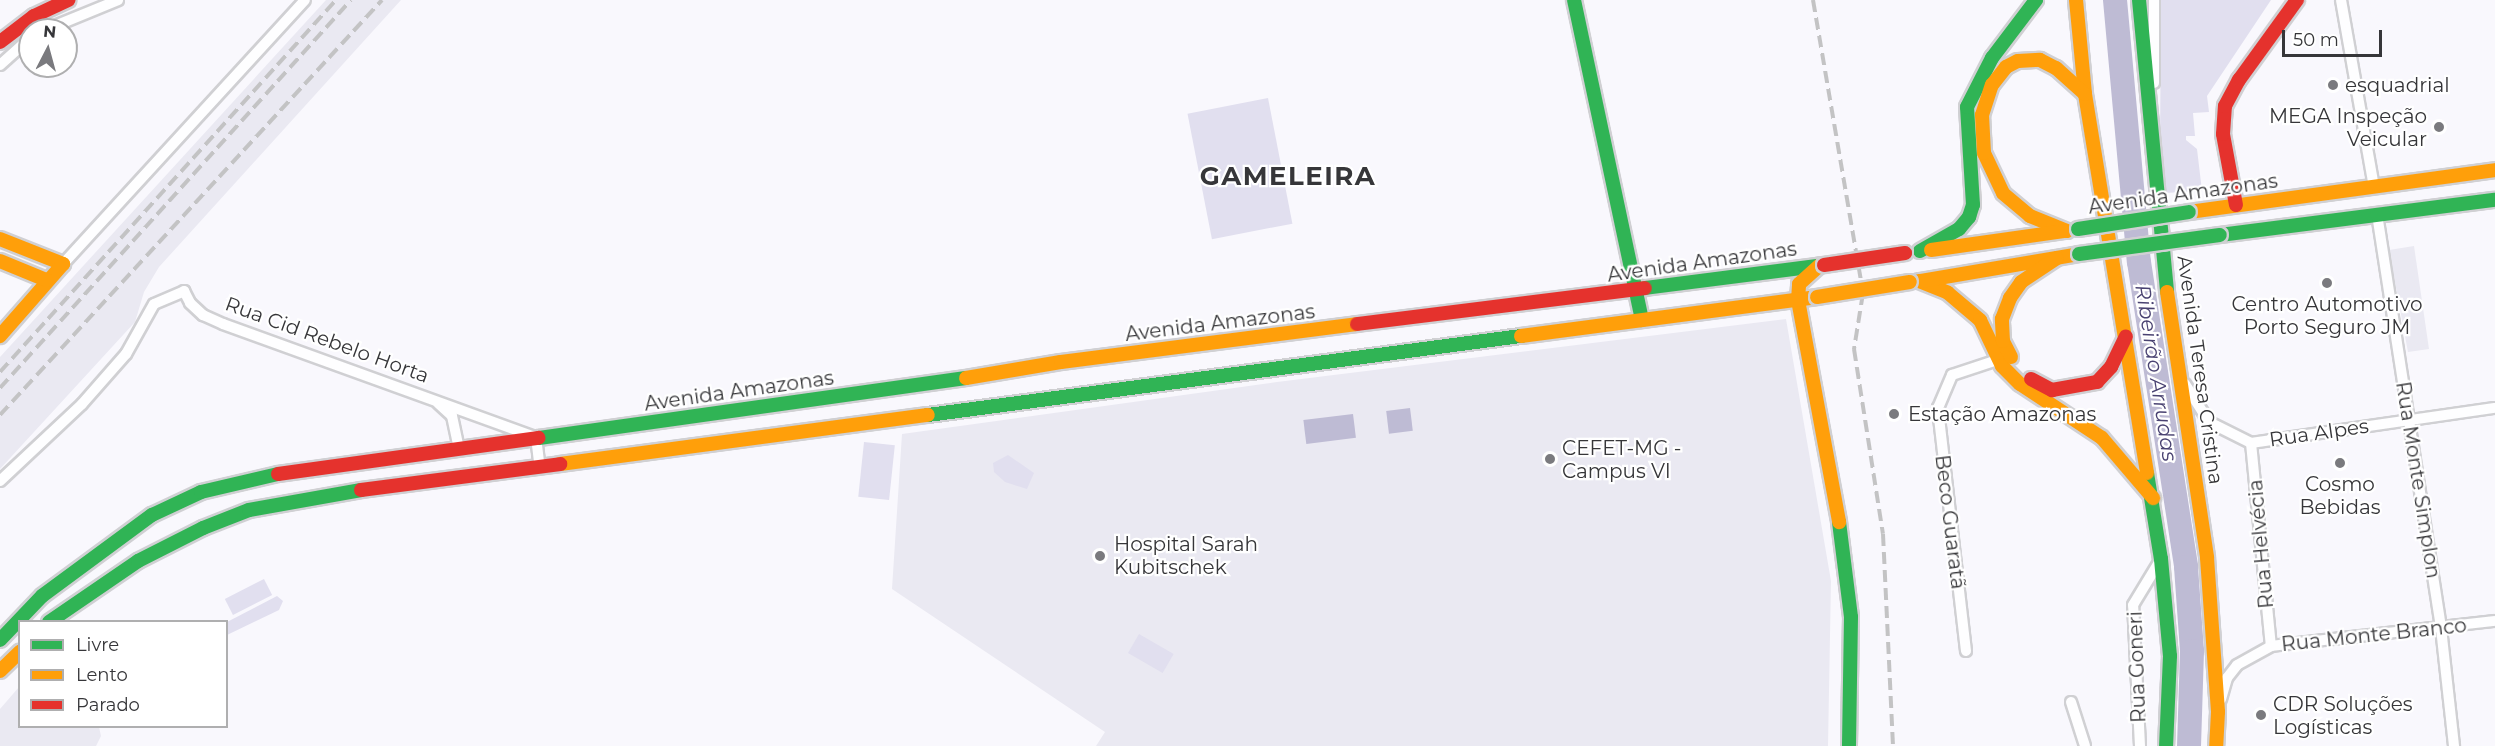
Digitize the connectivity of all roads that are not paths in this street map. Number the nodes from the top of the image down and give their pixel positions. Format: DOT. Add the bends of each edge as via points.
graph roads {
  1 [pos="68,0"];
  2 [pos="118,0"];
  3 [pos="305,0"];
  4 [pos="1574,0"];
  5 [pos="2036,0"];
  6 [pos="2076,0"];
  7 [pos="2139,0"];
  8 [pos="2154,0"];
  9 [pos="2297,0"];
  10 [pos="2341,0"];
  11 [pos="74,18"];
  12 [pos="0,42"];
  13 [pos="18,49"];
  14 [pos="0,65"];
  15 [pos="2085,94"];
  16 [pos="2154,150"];
  17 [pos="2495,170"];
  18 [pos="2374,187"];
  19 [pos="2495,200"];
  20 [pos="2236,205"];
  21 [pos="2377,214"];
  22 [pos="2072,230"];
  23 [pos="0,239"];
  24 [pos="1920,251"];
  25 [pos="2057,258"];
  26 [pos="0,261"];
  27 [pos="63,264"];
  28 [pos="1822,265"];
  29 [pos="46,280"];
  30 [pos="1914,281"];
  31 [pos="1636,291"];
  32 [pos="1798,300"];
  33 [pos="1642,320"];
  34 [pos="0,336"];
  35 [pos="2126,336"];
  36 [pos="2000,359"];
  37 [pos="2177,369"];
  38 [pos="433,399"];
  39 [pos="2495,408"];
  40 [pos="2408,420"];
  41 [pos="536,437"];
  42 [pos="2251,443"];
  43 [pos="459,448"];
  44 [pos="539,464"];
  45 [pos="0,481"];
  46 [pos="2153,498"];
  47 [pos="2161,559"];
  48 [pos="19,620"];
  49 [pos="51,620"];
  50 [pos="18,621"];
  51 [pos="2495,621"];
  52 [pos="2441,628"];
  53 [pos="0,640"];
  54 [pos="2271,646"];
  55 [pos="1966,651"];
  56 [pos="18,654"];
  57 [pos="0,671"];
  58 [pos="2071,702"];
  59 [pos="2218,712"];
  60 [pos="1849,746"];
  61 [pos="2085,746"];
  62 [pos="2140,746"];
  63 [pos="2166,746"];
  64 [pos="2216,746"];
  65 [pos="2454,746"];
  1 -- 12 [label="main road" via="34,16"];
  2 -- 11 [label="street"];
  3 -- 27 [label="street"];
  4 -- 31 [label="main road"];
  5 -- 24 [label="main road" via="1992,58 1967,107 1973,205 1969,217 1959,229"];
  6 -- 15 [label="main road"];
  7 -- 16 [label="main road, Avenida Teresa Cristina"];
  8 -- 16 [label="street"];
  9 -- 20 [label="main road" via="2239,80 2225,106 2223,134"];
  10 -- 18 [label="street"];
  13 -- 14 [label="street"];
  15 -- 22 [label="main road" via="2056,68 2040,60 2018,61 2006,67 1992,85 1982,115 1984,153 2003,193 2030,216"];
  15 -- 35 [label="main road"];
  16 -- 37 [label="main road, Avenida Teresa Cristina"];
  17 -- 18 [label="main road, Avenida Amazonas"];
  18 -- 20 [label="main road, Avenida Amazonas"];
  19 -- 21 [label="main road"];
  20 -- 22 [label="main road, Avenida Amazonas, bridge"];
  21 -- 25 [label="main road, bridge"];
  21 -- 40 [label="street, Rua Monte Simplon"];
  22 -- 24 [label="main road, Avenida Amazonas"];
  23 -- 27 [label="main road"];
  24 -- 28 [label="main road, Avenida Amazonas, bridge"];
  25 -- 30 [label="main road"];
  25 -- 35 [label="main road" via="2021,282 2010,298 2002,330 2014,363 2052,390 2076,388 2097,382"];
  26 -- 29 [label="main road"];
  27 -- 29 [label="main road"];
  28 -- 31 [label="main road, Avenida Amazonas"];
  28 -- 32 [label="main road" via="1799,284"];
  29 -- 34 [label="main road"];
  30 -- 32 [label="main road, bridge"];
  30 -- 36 [label="main road" via="1948,293 1980,320"];
  31 -- 33 [label="main road"];
  31 -- 41 [label="main road, Avenida Amazonas" via="1061,362 906,389"];
  32 -- 33 [label="main road"];
  32 -- 60 [label="main road" via="1850,606"];
  33 -- 44 [label="main road"];
  35 -- 46 [label="main road"];
  36 -- 46 [label="main road" via="2020,384 2102,438"];
  36 -- 55 [label="street, Beco Guaratã" via="1952,375 1938,408"];
  37 -- 42 [label="street, Rua Alpes" via="2210,422"];
  37 -- 59 [label="main road, Avenida Teresa Cristina" via="2207,558"];
  38 -- 41 [label="street, Rua Cid Rebelo Horta"];
  38 -- 43 [label="street, Rua Cid Rebelo Horta" via="452,416"];
  38 -- 45 [label="street, Rua Cid Rebelo Horta" via="223,324 203,315 184,291 154,304 126,354 82,404"];
  39 -- 40 [label="street, Rua Alpes"];
  40 -- 42 [label="street, Rua Alpes"];
  40 -- 52 [label="street, Rua Monte Simplon"];
  41 -- 43 [label="main road, Avenida Amazonas"];
  41 -- 44 [label="street"];
  42 -- 54 [label="street, Rua Helvécia"];
  43 -- 48 [label="main road, Avenida Amazonas" via="293,471 201,492 114,540 42,596"];
  44 -- 49 [label="main road" via="300,498 249,510 138,561"];
  46 -- 47 [label="main road"];
  47 -- 62 [label="street, Rua Goneri" via="2133,605"];
  47 -- 63 [label="main road" via="2170,657"];
  50 -- 53 [label="main road, Avenida Amazonas"];
  51 -- 52 [label="street, Rua Monte Branco"];
  52 -- 54 [label="street, Rua Monte Branco"];
  52 -- 65 [label="street, Rua Monte Simplon"];
  54 -- 59 [label="street, Rua Monte Branco" via="2237,666 2227,678"];
  56 -- 57 [label="main road"];
  58 -- 61 [label="street"];
  59 -- 64 [label="main road, Avenida Teresa Cristina"];
}
